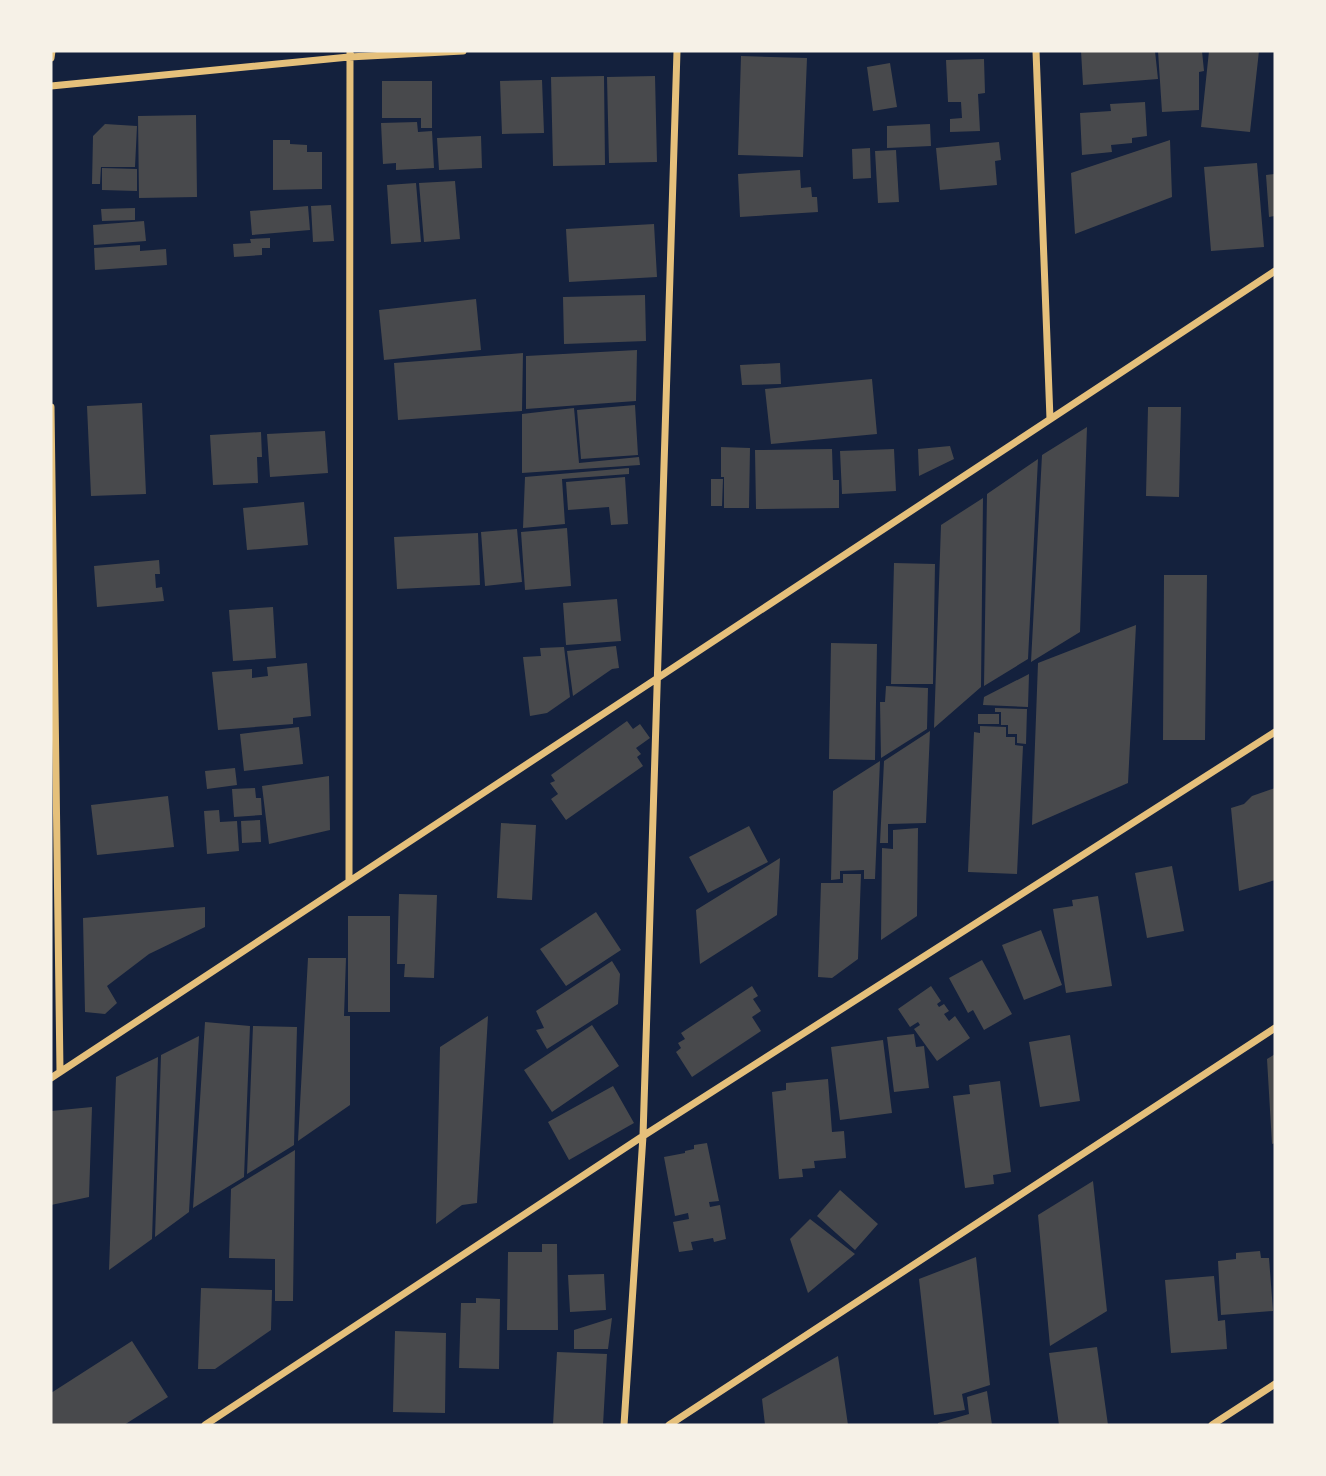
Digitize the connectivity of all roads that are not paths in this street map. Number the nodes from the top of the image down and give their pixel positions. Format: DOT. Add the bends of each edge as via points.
graph roads {
  1 [pos="52,51"];
  2 [pos="463,51"];
  3 [pos="677,51"];
  4 [pos="1036,51"];
  5 [pos="350,54"];
  6 [pos="51,58"];
  7 [pos="51,86"];
  8 [pos="1275,271"];
  9 [pos="51,407"];
  10 [pos="1050,419"];
  11 [pos="656,678"];
  12 [pos="1275,732"];
  13 [pos="349,881"];
  14 [pos="1275,1028"];
  15 [pos="60,1072"];
  16 [pos="51,1078"];
  17 [pos="643,1136"];
  18 [pos="1275,1384"];
  19 [pos="205,1425"];
  20 [pos="624,1425"];
  21 [pos="669,1425"];
  22 [pos="1212,1425"];
  1 -- 6 [label="street"];
  2 -- 5 [label="street"];
  3 -- 11 [label="street"];
  4 -- 10 [label="street"];
  5 -- 7 [label="street"];
  5 -- 13 [label="street"];
  8 -- 10 [label="street"];
  9 -- 15 [label="street"];
  10 -- 11 [label="street"];
  11 -- 13 [label="street"];
  11 -- 17 [label="street"];
  12 -- 17 [label="street"];
  13 -- 15 [label="street"];
  14 -- 21 [label="street"];
  15 -- 16 [label="street"];
  17 -- 19 [label="street"];
  17 -- 20 [label="street"];
  18 -- 22 [label="street"];
}
